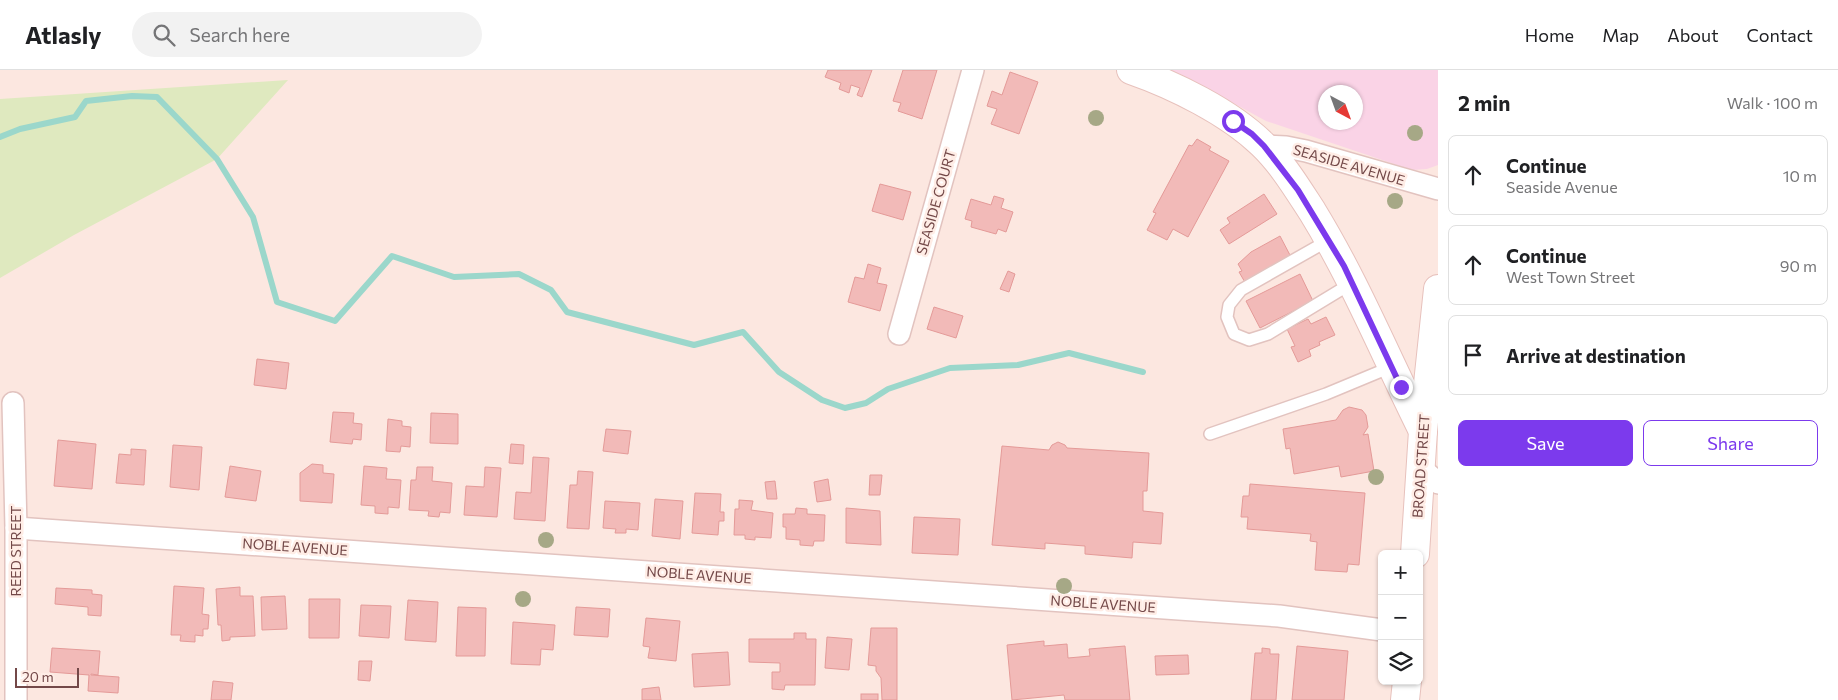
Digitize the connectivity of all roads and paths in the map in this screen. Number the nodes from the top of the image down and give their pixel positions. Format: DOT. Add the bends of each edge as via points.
graph roads {
  1 [pos="973,70"];
  2 [pos="1131,70"];
  3 [pos="1264,146"];
  4 [pos="1438,189"];
  5 [pos="1329,240"];
  6 [pos="1352,283"];
  7 [pos="1438,289"];
  8 [pos="899,334"];
  9 [pos="1391,367"];
  10 [pos="13,403"];
  11 [pos="1423,431"];
  12 [pos="1210,434"];
  13 [pos="1429,476"];
  14 [pos="16,528"];
  15 [pos="1416,550"];
  16 [pos="1378,629"];
  17 [pos="1407,685"];
  18 [pos="16,700"];
  19 [pos="1405,700"];
  1 -- 8 [label="street, SEASIDE COURT"];
  2 -- 3 [label="main road" via="1159,80 1213,108"];
  3 -- 4 [label="street, SEASIDE AVENUE" via="1306,151"];
  3 -- 5 [label="main road" via="1298,190"];
  5 -- 6 [label="main road"];
  5 -- 6 [label="lane" via="1241,290 1229,305 1228,317 1234,334 1249,340 1268,334"];
  6 -- 9 [label="main road"];
  7 -- 11 [label="main road, BROAD STREET"];
  9 -- 11 [label="main road"];
  9 -- 12 [label="lane" via="1326,394"];
  10 -- 14 [label="street, REED STREET"];
  11 -- 13 [label="main road, BROAD STREET"];
  13 -- 15 [label="main road, BROAD STREET"];
  14 -- 16 [label="street, NOBLE AVENUE" via="1279,616"];
  14 -- 18 [label="street, REED STREET"];
  17 -- 19 [label="main road"];
}
